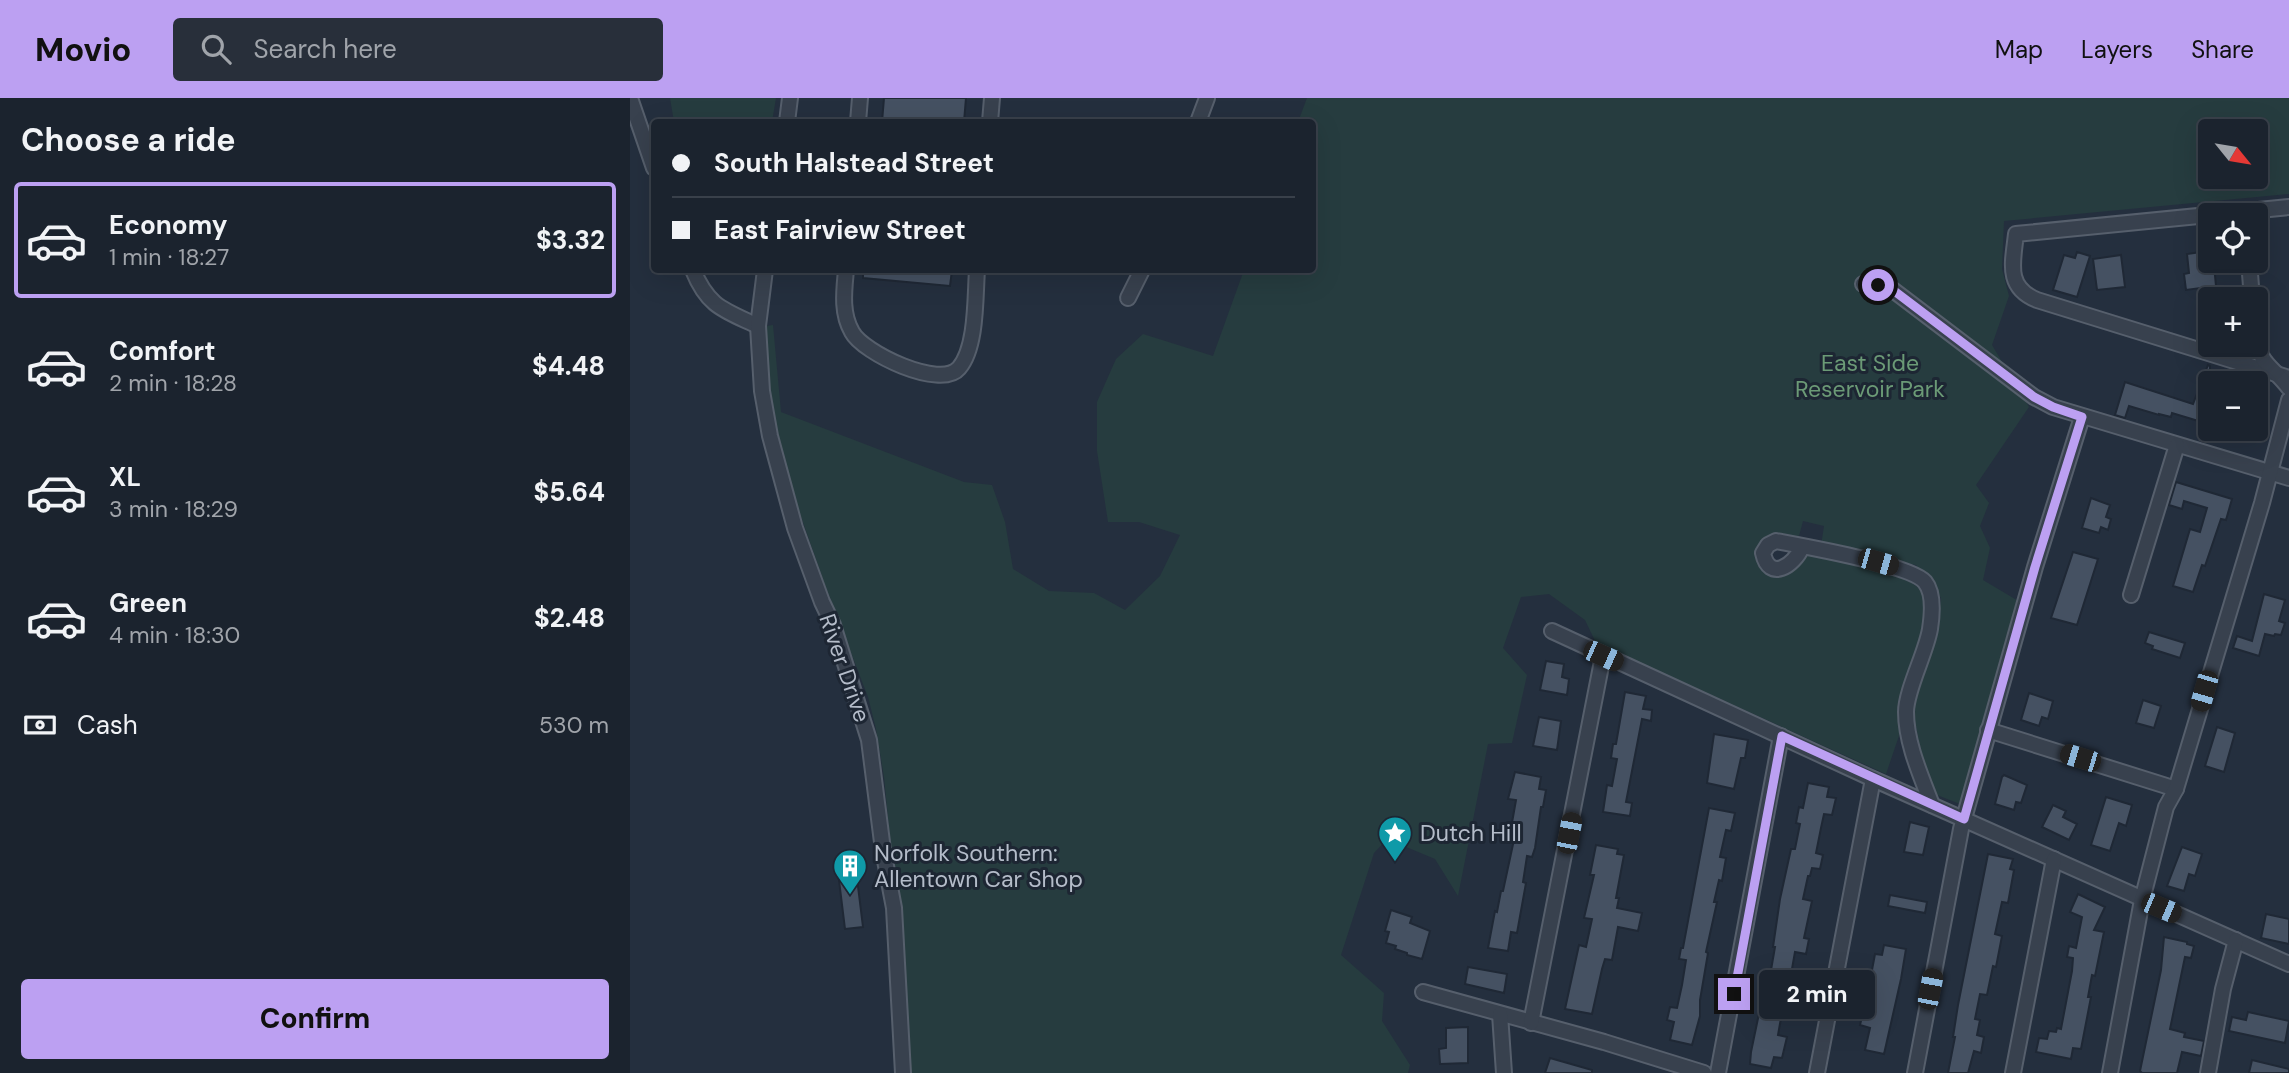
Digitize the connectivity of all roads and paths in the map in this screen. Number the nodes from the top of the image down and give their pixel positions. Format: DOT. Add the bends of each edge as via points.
graph roads {
  1 [pos="630,98"];
  2 [pos="790,98"];
  3 [pos="860,98"];
  4 [pos="992,98"];
  5 [pos="1207,98"];
  6 [pos="787,119"];
  7 [pos="858,119"];
  8 [pos="990,119"];
  9 [pos="1199,119"];
  10 [pos="651,159"];
  11 [pos="2289,207"];
  12 [pos="2268,210"];
  13 [pos="2198,217"];
  14 [pos="694,273"];
  15 [pos="765,273"];
  16 [pos="846,273"];
  17 [pos="977,273"];
  18 [pos="1140,273"];
  19 [pos="1863,284"];
  20 [pos="1128,298"];
  21 [pos="758,326"];
  22 [pos="2261,357"];
  23 [pos="2283,377"];
  24 [pos="2289,388"];
  25 [pos="2289,400"];
  26 [pos="2082,417"];
  27 [pos="2177,445"];
  28 [pos="2270,473"];
  29 [pos="2289,478"];
  30 [pos="1802,547"];
  31 [pos="2131,595"];
  32 [pos="1552,631"];
  33 [pos="1603,656"];
  34 [pos="1988,730"];
  35 [pos="1782,736"];
  36 [pos="1873,779"];
  37 [pos="2176,789"];
  38 [pos="1932,805"];
  39 [pos="1964,819"];
  40 [pos="2054,859"];
  41 [pos="2141,900"];
  42 [pos="2236,940"];
  43 [pos="2289,964"];
  44 [pos="1423,992"];
  45 [pos="1500,1014"];
  46 [pos="1531,1023"];
  47 [pos="903,1073"];
  48 [pos="1504,1073"];
  49 [pos="1703,1073"];
  50 [pos="1718,1073"];
  51 [pos="1817,1073"];
  52 [pos="1915,1073"];
  53 [pos="2013,1073"];
  54 [pos="2110,1073"];
  55 [pos="2208,1073"];
  1 -- 10 [label="street"];
  2 -- 6 [label="street"];
  3 -- 7 [label="street"];
  4 -- 8 [label="street"];
  5 -- 9 [label="street"];
  11 -- 12 [label="street"];
  13 -- 23 [label="street" via="2016,234 2014,279 2025,295 2037,300"];
  14 -- 21 [label="street" via="719,308"];
  15 -- 21 [label="street, River Drive"];
  16 -- 17 [label="street" via="843,300 853,334 872,352 941,377 953,375 968,353"];
  18 -- 20 [label="street"];
  19 -- 26 [label="street" via="1893,290 2034,397"];
  21 -- 47 [label="street, River Drive" via="762,391 781,480 834,625 869,740 894,908"];
  22 -- 23 [label="street"];
  23 -- 24 [label="street"];
  25 -- 28 [label="street"];
  26 -- 27 [label="street"];
  26 -- 34 [label="street"];
  27 -- 28 [label="street"];
  27 -- 31 [label="street"];
  28 -- 29 [label="street"];
  28 -- 37 [label="street"];
  30 -- 38 [label="street" via="1901,569 1926,583 1931,595 1930,628 1906,710 1919,773"];
  32 -- 33 [label="street"];
  33 -- 35 [label="street"];
  33 -- 46 [label="street"];
  34 -- 37 [label="street"];
  34 -- 39 [label="street"];
  35 -- 36 [label="street"];
  35 -- 50 [label="street"];
  36 -- 38 [label="street"];
  36 -- 51 [label="street"];
  37 -- 41 [label="street" via="2166,807"];
  38 -- 39 [label="street"];
  39 -- 40 [label="street"];
  39 -- 52 [label="street"];
  40 -- 41 [label="street"];
  40 -- 53 [label="street"];
  41 -- 42 [label="street"];
  41 -- 54 [label="street"];
  42 -- 43 [label="street"];
  42 -- 55 [label="street"];
  44 -- 45 [label="street"];
  45 -- 46 [label="street"];
  45 -- 48 [label="street"];
  46 -- 49 [label="street"];
}
